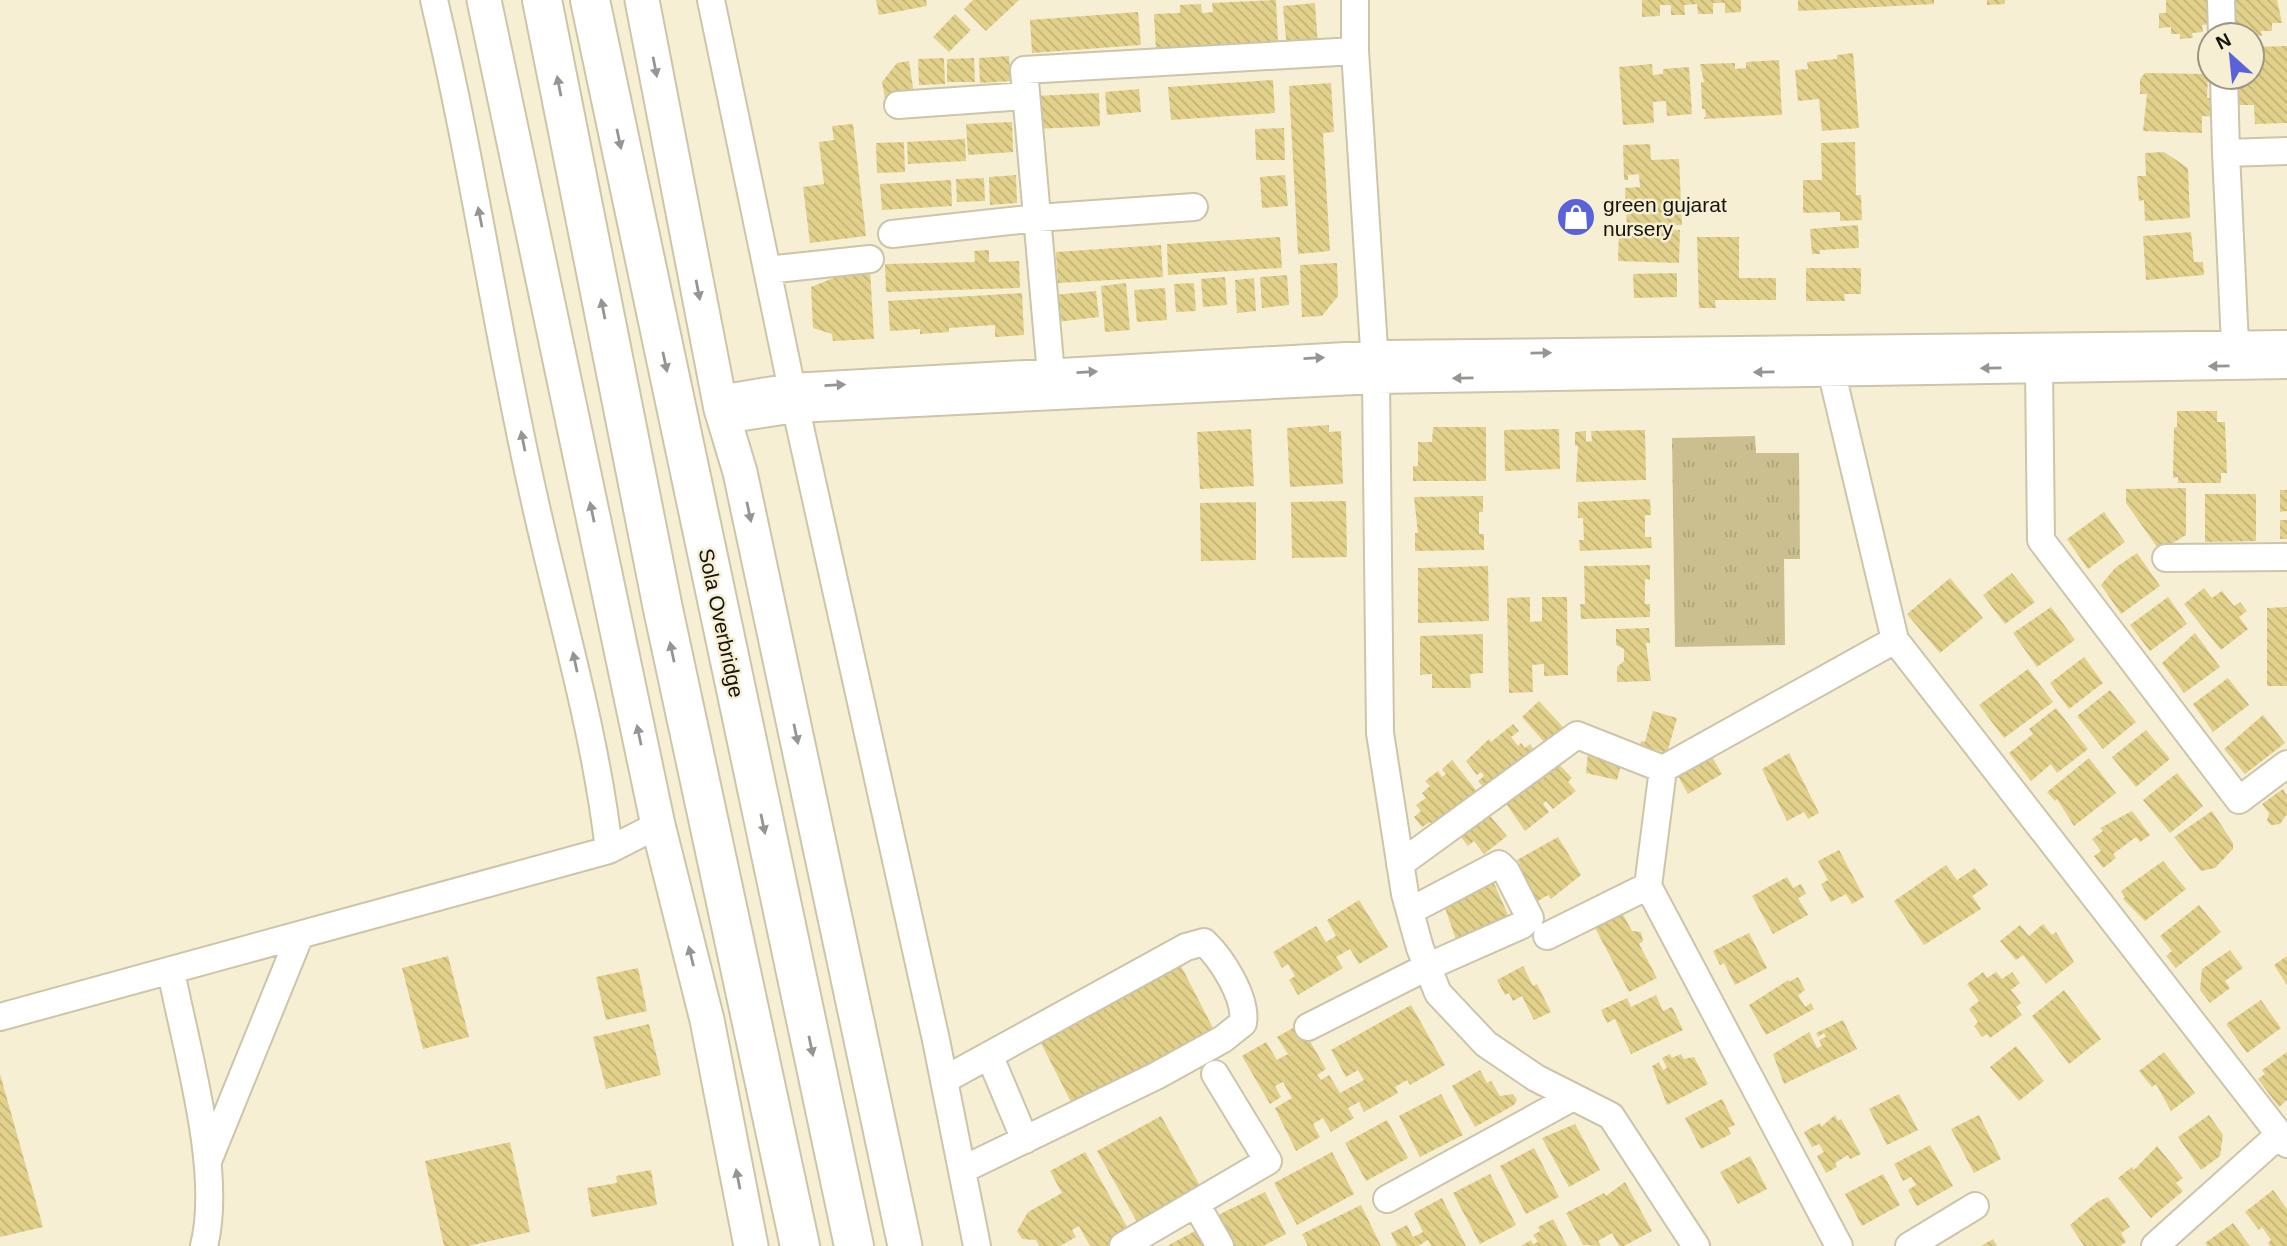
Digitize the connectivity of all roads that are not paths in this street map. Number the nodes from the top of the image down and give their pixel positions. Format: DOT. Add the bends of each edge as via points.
graph roads {
  1 [pos="434,0"];
  2 [pos="484,0"];
  3 [pos="542,0"];
  4 [pos="590,0"];
  5 [pos="642,0"];
  6 [pos="711,0"];
  7 [pos="1355,0"];
  8 [pos="2221,0"];
  9 [pos="2222,21"];
  10 [pos="1355,51"];
  11 [pos="2224,91"];
  12 [pos="1026,96"];
  13 [pos="898,105"];
  14 [pos="2287,151"];
  15 [pos="2226,153"];
  16 [pos="1194,207"];
  17 [pos="1037,218"];
  18 [pos="892,234"];
  19 [pos="870,258"];
  20 [pos="767,270"];
  21 [pos="2235,344"];
  22 [pos="2287,344"];
  23 [pos="2287,365"];
  24 [pos="1374,367"];
  25 [pos="2039,368"];
  26 [pos="1831,370"];
  27 [pos="1051,374"];
  28 [pos="794,398"];
  29 [pos="721,409"];
  30 [pos="2166,558"];
  31 [pos="2287,558"];
  32 [pos="1895,640"];
  33 [pos="2287,764"];
  34 [pos="1663,769"];
  35 [pos="658,825"];
  36 [pos="610,850"];
  37 [pos="1400,864"];
  38 [pos="1648,886"];
  39 [pos="1410,911"];
  40 [pos="300,935"];
  41 [pos="1547,936"];
  42 [pos="1427,967"];
  43 [pos="171,971"];
  44 [pos="0,1017"];
  45 [pos="1308,1027"];
  46 [pos="990,1057"];
  47 [pos="1215,1074"];
  48 [pos="944,1080"];
  49 [pos="1573,1097"];
  50 [pos="2283,1139"];
  51 [pos="1025,1140"];
  52 [pos="208,1161"];
  53 [pos="962,1170"];
  54 [pos="1387,1199"];
  55 [pos="1196,1204"];
  56 [pos="1975,1206"];
  57 [pos="1694,1245"];
  58 [pos="204,1246"];
  59 [pos="751,1246"];
  60 [pos="800,1246"];
  61 [pos="854,1246"];
  62 [pos="905,1246"];
  63 [pos="977,1246"];
  64 [pos="1123,1246"];
  65 [pos="1220,1246"];
  66 [pos="1839,1246"];
  67 [pos="1909,1246"];
  68 [pos="2155,1246"];
  36 -- 1 [label="street, one-way" via="604,803 533,492"];
  35 -- 2 [label="main road, one-way"];
  60 -- 3 [label="highway, one-way" via="663,609"];
  4 -- 61 [label="highway, Sola Overbridge, one-way"];
  5 -- 29 [label="main road, one-way"];
  6 -- 20 [label="street"];
  7 -- 10 [label="street"];
  8 -- 9 [label="street"];
  10 -- 12 [label="street" via="1031,69 1024,70"];
  10 -- 24 [label="street"];
  11 -- 15 [label="street"];
  12 -- 13 [label="street"];
  12 -- 17 [label="street"];
  14 -- 15 [label="street"];
  15 -- 21 [label="street"];
  16 -- 17 [label="street"];
  17 -- 18 [label="street"];
  17 -- 27 [label="street"];
  19 -- 20 [label="street"];
  20 -- 28 [label="street"];
  21 -- 22 [label="street"];
  24 -- 21 [label="street, one-way"];
  23 -- 25 [label="street, one-way"];
  26 -- 24 [label="street, one-way"];
  27 -- 24 [label="street, one-way"];
  24 -- 28 [label="street"];
  24 -- 37 [label="street" via="1380,733"];
  25 -- 26 [label="street, one-way"];
  25 -- 33 [label="street" via="2041,540 2239,800"];
  26 -- 32 [label="street"];
  28 -- 27 [label="street, one-way"];
  28 -- 29 [label="street"];
  28 -- 48 [label="street"];
  29 -- 62 [label="main road, one-way" via="743,486"];
  30 -- 31 [label="street"];
  32 -- 34 [label="street"];
  32 -- 50 [label="street"];
  34 -- 37 [label="street" via="1577,735"];
  34 -- 38 [label="street"];
  35 -- 36 [label="street"];
  59 -- 35 [label="main road, one-way" via="707,1020"];
  36 -- 40 [label="street"];
  37 -- 39 [label="street"];
  38 -- 41 [label="street"];
  38 -- 66 [label="street"];
  39 -- 42 [label="street"];
  39 -- 42 [label="street" via="1499,864 1530,918"];
  40 -- 43 [label="street"];
  40 -- 52 [label="street"];
  42 -- 45 [label="street"];
  42 -- 49 [label="street" via="1438,993 1486,1044"];
  43 -- 44 [label="street"];
  43 -- 52 [label="street"];
  46 -- 48 [label="street"];
  46 -- 51 [label="street"];
  46 -- 51 [label="street" via="1186,947 1204,942 1216,953 1245,1010 1243,1023 1223,1039"];
  47 -- 55 [label="street" via="1268,1161"];
  48 -- 53 [label="street"];
  49 -- 54 [label="street"];
  49 -- 57 [label="street" via="1611,1116"];
  50 -- 68 [label="street"];
  51 -- 53 [label="street"];
  52 -- 58 [label="street" via="210,1221"];
  53 -- 63 [label="street"];
  55 -- 64 [label="street"];
  55 -- 65 [label="street"];
  56 -- 67 [label="street"];
}
